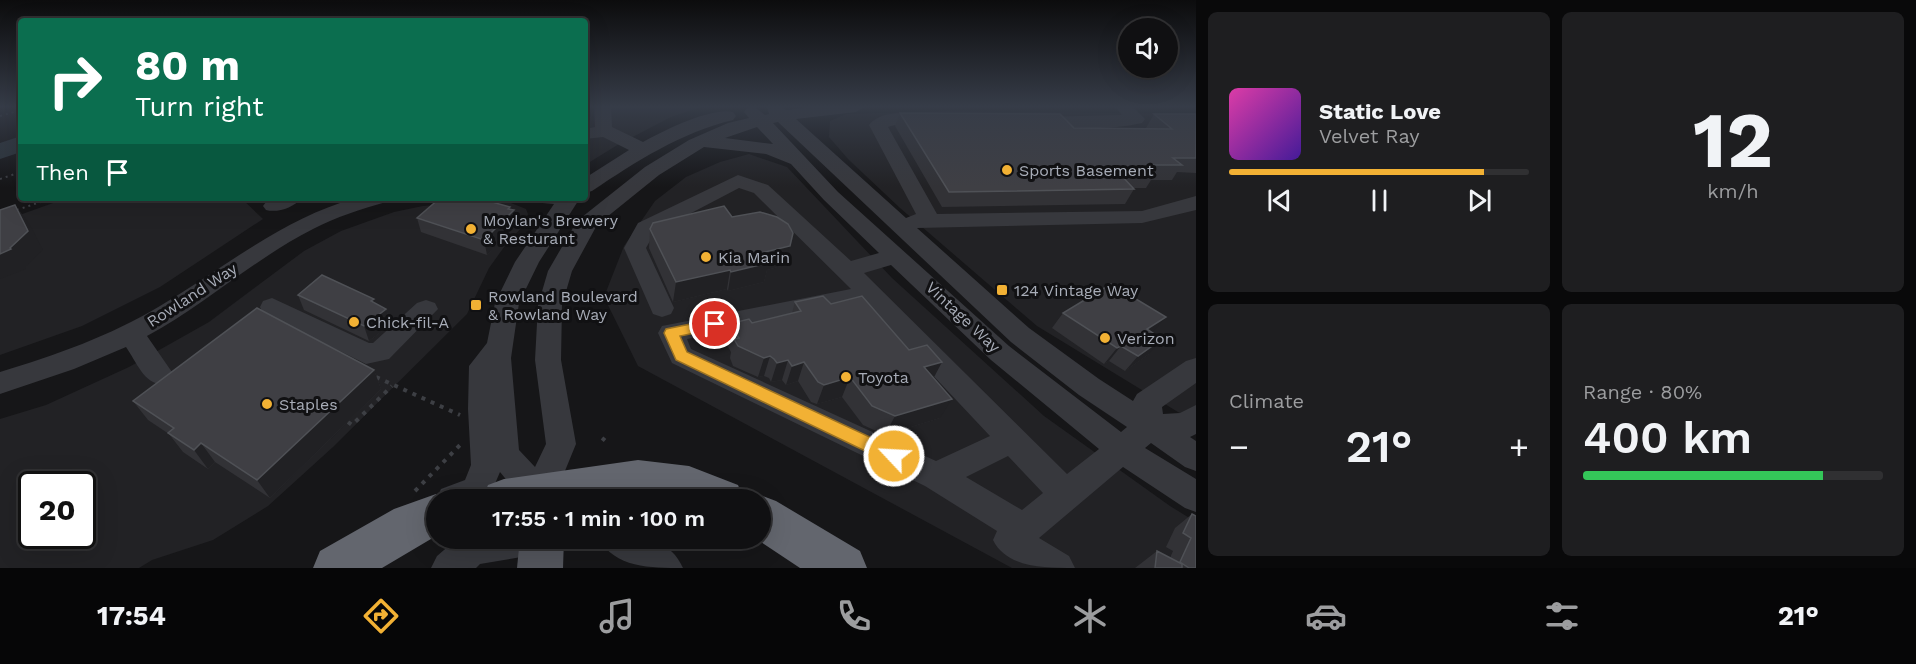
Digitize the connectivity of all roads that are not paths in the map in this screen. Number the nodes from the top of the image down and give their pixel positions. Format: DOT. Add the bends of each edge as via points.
graph roads {
  1 [pos="611,134"];
  2 [pos="675,134"];
  3 [pos="719,134"];
  4 [pos="782,134"];
  5 [pos="793,134"];
  6 [pos="883,134"];
  7 [pos="696,144"];
  8 [pos="642,149"];
  9 [pos="801,163"];
  10 [pos="590,197"];
  11 [pos="368,201"];
  12 [pos="567,201"];
  13 [pos="1191,208"];
  14 [pos="930,220"];
  15 [pos="896,222"];
  16 [pos="897,256"];
  17 [pos="847,270"];
  18 [pos="870,294"];
  19 [pos="272,307"];
  20 [pos="662,308"];
  21 [pos="426,309"];
  22 [pos="130,333"];
  23 [pos="500,346"];
  24 [pos="1196,369"];
  25 [pos="160,375"];
  26 [pos="0,383"];
  27 [pos="1196,417"];
  28 [pos="1149,427"];
  29 [pos="1012,440"];
  30 [pos="1122,450"];
  31 [pos="1196,457"];
  32 [pos="936,476"];
  33 [pos="476,489"];
  34 [pos="523,489"];
  35 [pos="534,489"];
  36 [pos="583,489"];
  37 [pos="696,489"];
  38 [pos="1066,495"];
  39 [pos="1196,497"];
  40 [pos="426,510"];
  41 [pos="771,523"];
  42 [pos="1023,530"];
  43 [pos="472,549"];
  44 [pos="540,549"];
  45 [pos="634,549"];
  46 [pos="337,568"];
  47 [pos="449,568"];
  48 [pos="540,568"];
  49 [pos="665,568"];
  50 [pos="843,568"];
  51 [pos="1057,568"];
  1 -- 8 [label="street"];
  2 -- 8 [label="street"];
  3 -- 7 [label="street"];
  4 -- 9 [label="street, Vintage Way"];
  5 -- 15 [label="street, Vintage Way"];
  6 -- 14 [label="street"];
  7 -- 9 [label="street" via="760,145"];
  7 -- 10 [label="street" via="652,171"];
  8 -- 10 [label="street"];
  9 -- 16 [label="street, Vintage Way"];
  10 -- 35 [label="street" via="588,221 560,271 549,305 548,360 561,444"];
  11 -- 22 [label="street, Rowland Way" via="295,229 166,314"];
  12 -- 23 [label="street" via="527,262 507,303"];
  13 -- 14 [label="street" via="1142,217"];
  14 -- 15 [label="street"];
  15 -- 28 [label="street, Vintage Way" via="1020,335"];
  16 -- 17 [label="street"];
  16 -- 30 [label="street, Vintage Way" via="1000,353"];
  17 -- 18 [label="street"];
  17 -- 20 [label="street" via="761,189 738,181 646,228 635,248"];
  18 -- 29 [label="street"];
  18 -- 32 [label="street" via="671,333 681,356"];
  19 -- 21 [label="street" via="366,354 380,352"];
  22 -- 25 [label="street"];
  22 -- 26 [label="street, Rowland Way"];
  23 -- 33 [label="street" via="483,366 487,465"];
  23 -- 34 [label="street" via="504,455"];
  24 -- 28 [label="street" via="1148,402"];
  27 -- 28 [label="street" via="1187,425"];
  28 -- 30 [label="street"];
  28 -- 31 [label="street, Vintage Way"];
  29 -- 32 [label="street"];
  29 -- 38 [label="street"];
  30 -- 38 [label="street"];
  30 -- 39 [label="street, Vintage Way"];
  32 -- 42 [label="street"];
  36 -- 37 [label="highway" via="638,480"];
  38 -- 42 [label="street"];
  40 -- 46 [label="highway"];
  41 -- 50 [label="highway"];
  42 -- 51 [label="street" via="1010,540"];
  43 -- 47 [label="street"];
  44 -- 48 [label="main road"];
  45 -- 49 [label="street"];
}
